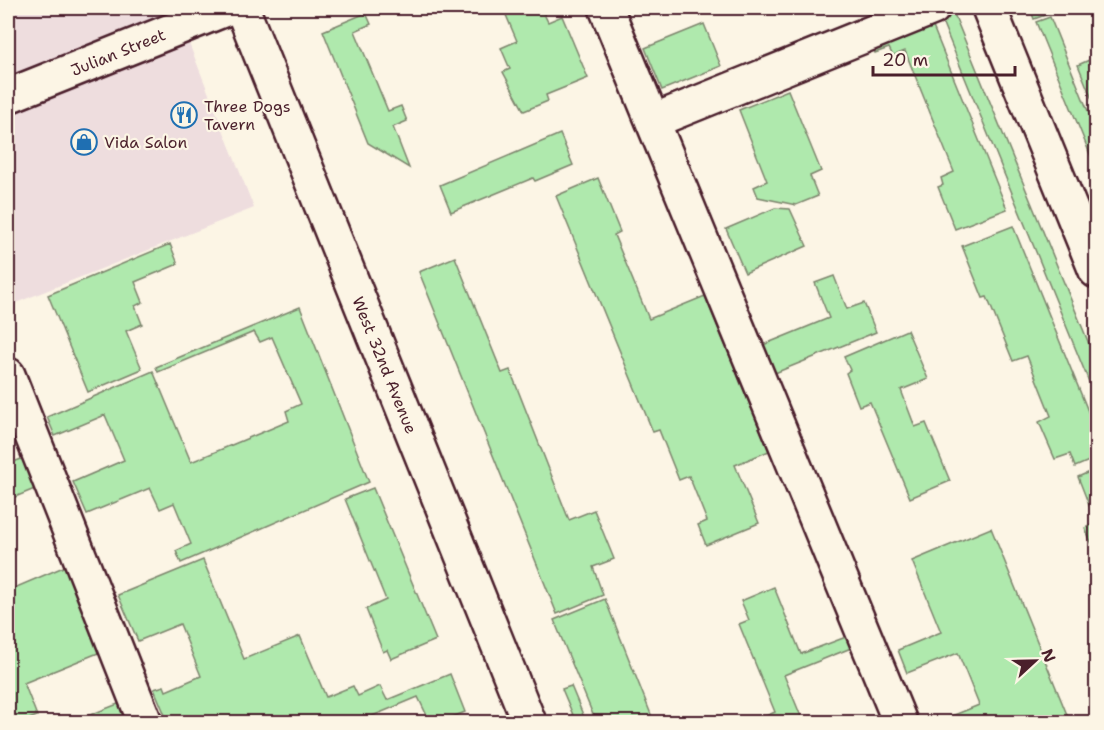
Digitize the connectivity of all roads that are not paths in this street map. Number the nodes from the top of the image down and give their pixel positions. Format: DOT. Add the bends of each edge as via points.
graph roads {
  1 [pos="228,8"];
  2 [pos="242,8"];
  3 [pos="606,8"];
  4 [pos="933,8"];
  5 [pos="989,8"];
  6 [pos="8,96"];
  7 [pos="653,121"];
  8 [pos="1096,271"];
  9 [pos="8,375"];
  10 [pos="145,723"];
  11 [pos="529,723"];
  12 [pos="900,723"];
  1 -- 6 [label="street, Julian Street"];
  2 -- 11 [label="street, West 32nd Avenue"];
  3 -- 7 [label="street"];
  4 -- 7 [label="street"];
  5 -- 8 [label="street"];
  7 -- 12 [label="street"];
  9 -- 10 [label="street"];
}
